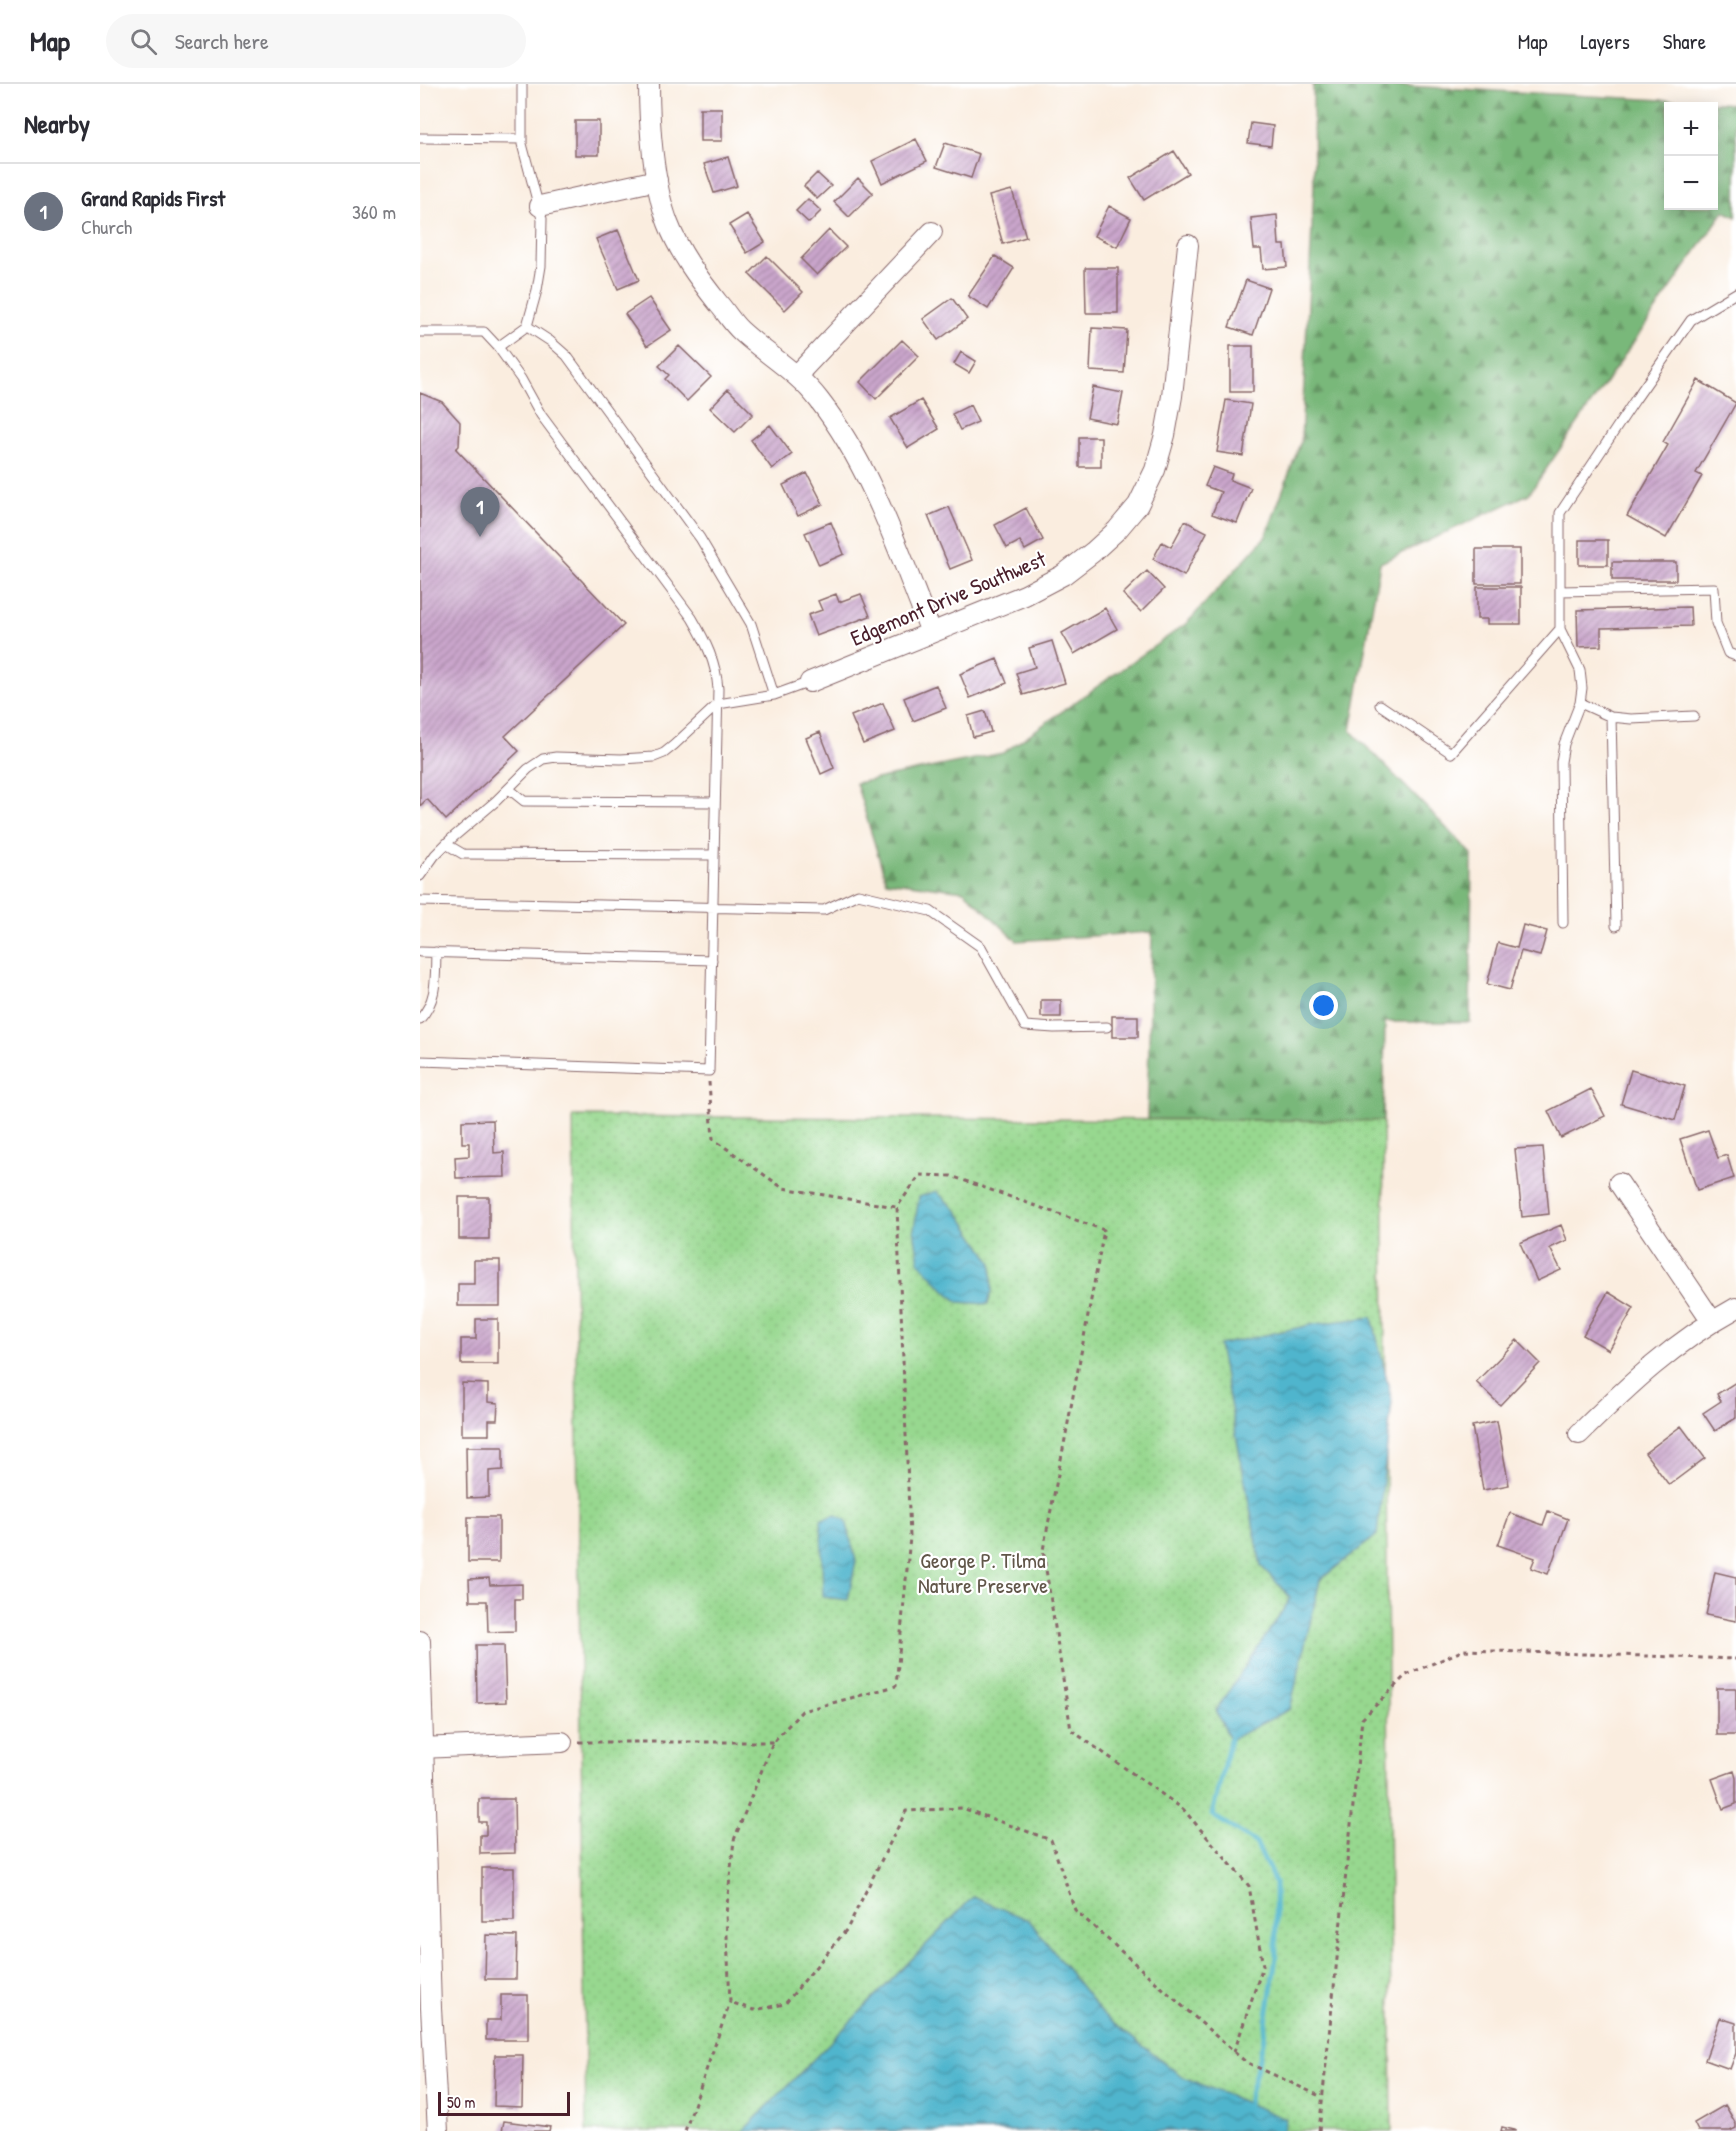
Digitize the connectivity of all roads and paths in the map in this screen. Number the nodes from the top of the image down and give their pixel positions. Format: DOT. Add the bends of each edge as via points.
graph roads {
  1 [pos="522,84"];
  2 [pos="649,84"];
  3 [pos="420,138"];
  4 [pos="522,139"];
  5 [pos="657,180"];
  6 [pos="540,206"];
  7 [pos="932,232"];
  8 [pos="1188,245"];
  9 [pos="1736,293"];
  10 [pos="527,326"];
  11 [pos="420,332"];
  12 [pos="498,347"];
  13 [pos="797,375"];
  14 [pos="1560,591"];
  15 [pos="1560,629"];
  16 [pos="931,632"];
  17 [pos="1736,656"];
  18 [pos="810,682"];
  19 [pos="774,695"];
  20 [pos="1580,703"];
  21 [pos="718,704"];
  22 [pos="1380,705"];
  23 [pos="1694,716"];
  24 [pos="1611,717"];
  25 [pos="509,789"];
  26 [pos="715,802"];
  27 [pos="446,844"];
  28 [pos="714,855"];
  29 [pos="420,876"];
  30 [pos="420,901"];
  31 [pos="712,909"];
  32 [pos="1563,923"];
  33 [pos="1616,926"];
  34 [pos="420,952"];
  35 [pos="436,952"];
  36 [pos="712,960"];
  37 [pos="420,1019"];
  38 [pos="1107,1027"];
  39 [pos="420,1061"];
  40 [pos="709,1071"];
  41 [pos="1619,1184"];
  42 [pos="897,1207"];
  43 [pos="1736,1308"];
  44 [pos="1712,1321"];
  45 [pos="1579,1434"];
  46 [pos="420,1641"];
  47 [pos="1736,1659"];
  48 [pos="562,1742"];
  49 [pos="773,1742"];
  50 [pos="422,1748"];
  51 [pos="730,2002"];
  52 [pos="426,2008"];
  53 [pos="1234,2052"];
  54 [pos="1322,2097"];
  55 [pos="438,2131"];
  56 [pos="685,2131"];
  57 [pos="1319,2131"];
  1 -- 4 [label="lane"];
  2 -- 5 [label="street"];
  3 -- 4 [label="lane"];
  4 -- 6 [label="lane"];
  5 -- 6 [label="street"];
  5 -- 13 [label="street" via="668,223 697,278 740,331"];
  6 -- 10 [label="lane" via="541,266"];
  7 -- 13 [label="street"];
  8 -- 16 [label="street, Edgemont Drive Southwest" via="1165,435 1155,470 1138,505 1101,545 1063,575 1025,595"];
  9 -- 14 [label="lane" via="1691,320 1560,513"];
  10 -- 12 [label="lane"];
  10 -- 19 [label="lane" via="567,356 700,538 751,624"];
  11 -- 12 [label="lane" via="484,332"];
  12 -- 21 [label="lane" via="541,415 692,618 713,659"];
  13 -- 16 [label="street" via="819,400 867,476"];
  14 -- 15 [label="lane"];
  14 -- 17 [label="lane" via="1714,588 1716,623 1728,653"];
  15 -- 20 [label="lane" via="1580,670"];
  15 -- 22 [label="lane" via="1451,753"];
  16 -- 18 [label="street, Edgemont Drive Southwest"];
  18 -- 19 [label="lane"];
  19 -- 21 [label="lane"];
  20 -- 24 [label="lane"];
  20 -- 32 [label="lane" via="1561,762"];
  21 -- 25 [label="lane" via="664,753 633,759 543,759"];
  21 -- 26 [label="lane"];
  23 -- 24 [label="lane"];
  24 -- 33 [label="lane"];
  25 -- 26 [label="lane" via="524,801"];
  25 -- 27 [label="lane"];
  26 -- 28 [label="lane"];
  27 -- 28 [label="lane" via="463,854"];
  27 -- 29 [label="lane"];
  28 -- 31 [label="lane"];
  30 -- 31 [label="lane"];
  31 -- 36 [label="lane"];
  31 -- 38 [label="lane" via="824,910 858,894 930,911 981,947 1025,1026"];
  34 -- 35 [label="lane"];
  35 -- 36 [label="lane"];
  35 -- 37 [label="lane" via="435,994"];
  36 -- 40 [label="lane"];
  39 -- 40 [label="lane"];
  40 -- 42 [label="path" via="713,1139 783,1188"];
  41 -- 44 [label="street"];
  42 -- 49 [label="path" via="910,1537 896,1686 802,1711"];
  42 -- 53 [label="path" via="920,1175 951,1176 1104,1230 1043,1550 1055,1629 1071,1730 1184,1809 1249,1886 1263,1966"];
  43 -- 44 [label="street"];
  44 -- 45 [label="street" via="1641,1374"];
  46 -- 50 [label="street"];
  47 -- 54 [label="path" via="1464,1650 1406,1675 1362,1719"];
  48 -- 49 [label="path"];
  48 -- 50 [label="street"];
  49 -- 51 [label="path" via="734,1840 726,1914"];
  50 -- 52 [label="street"];
  51 -- 53 [label="path" via="754,2010 785,2004 847,1929 906,1811 962,1808 1051,1840 1075,1910"];
  51 -- 56 [label="path"];
  52 -- 55 [label="street"];
  53 -- 54 [label="path" via="1264,2072"];
  54 -- 57 [label="path"];
}
